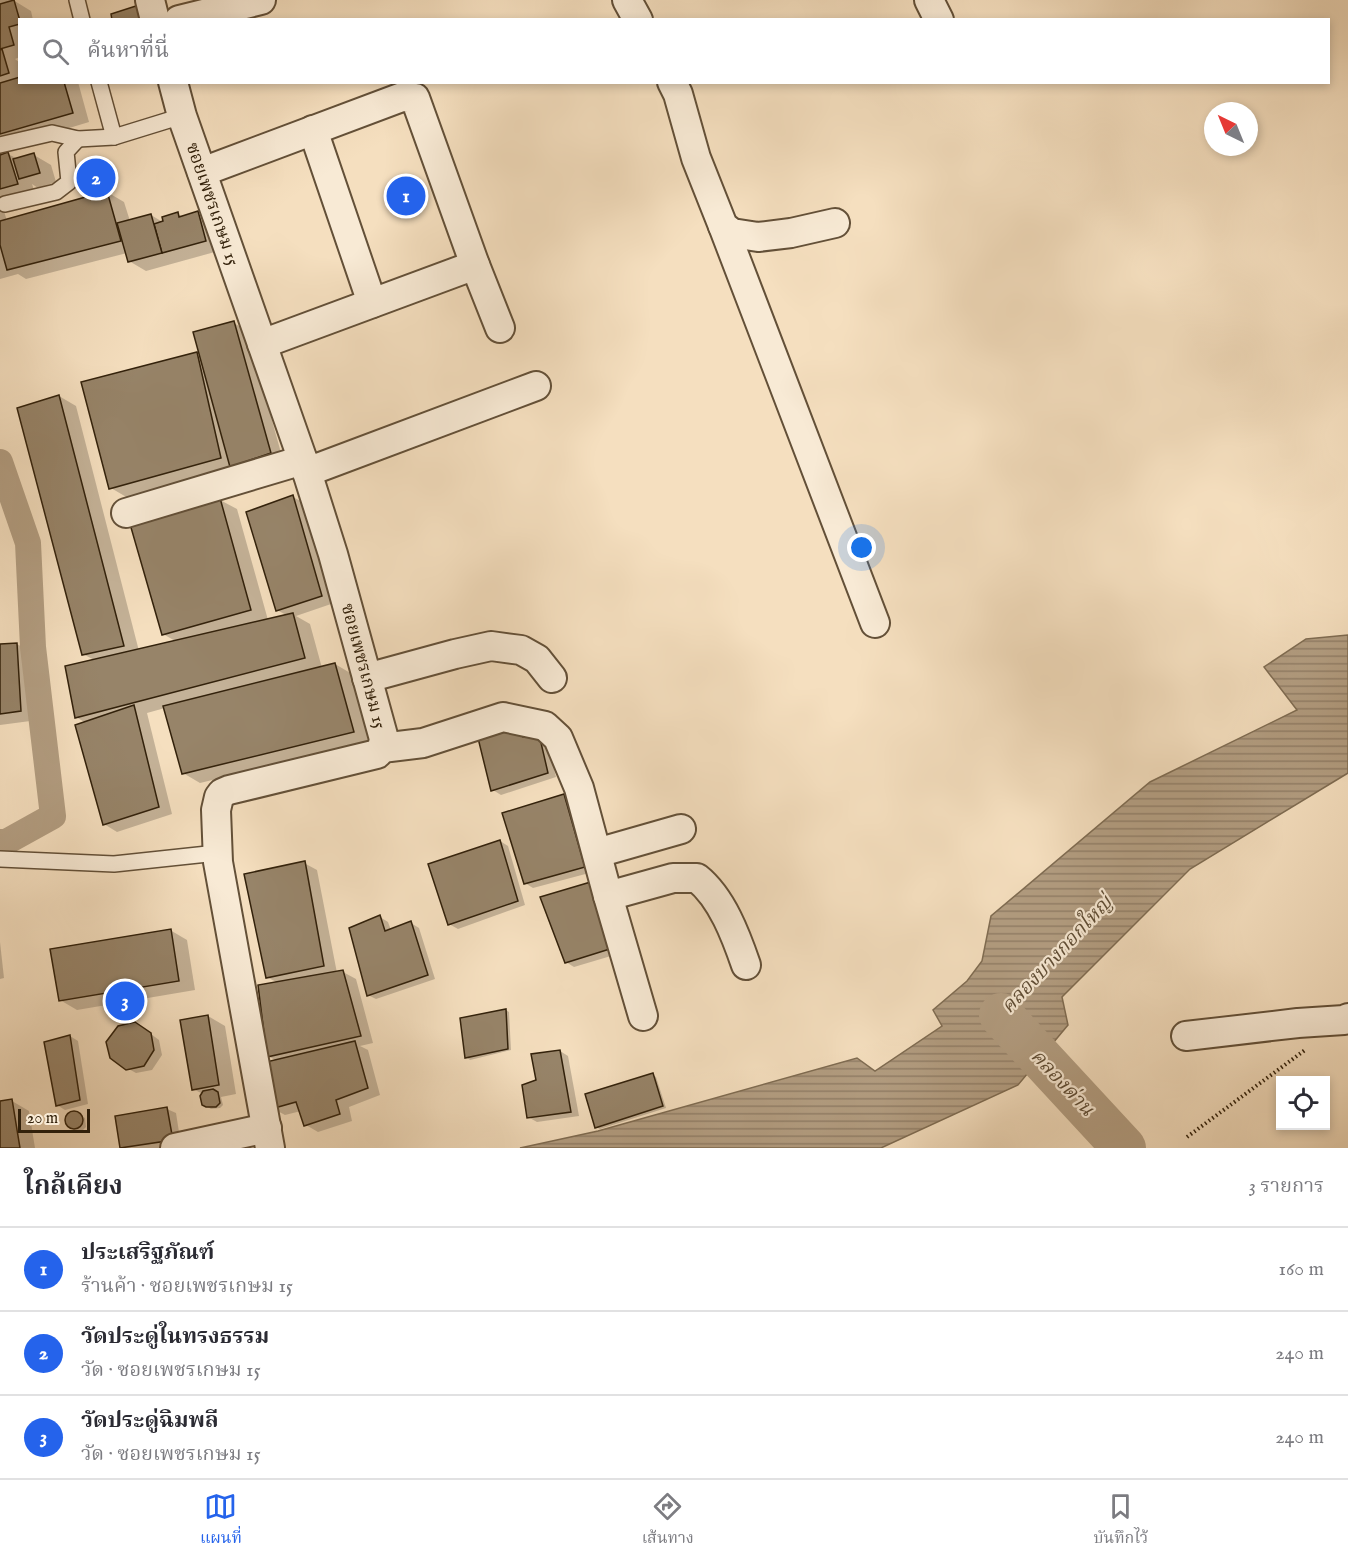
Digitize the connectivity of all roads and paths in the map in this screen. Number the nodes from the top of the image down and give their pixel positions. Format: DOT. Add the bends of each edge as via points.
graph roads {
  1 [pos="77,0"];
  2 [pos="150,0"];
  3 [pos="261,0"];
  4 [pos="627,0"];
  5 [pos="929,0"];
  6 [pos="82,18"];
  7 [pos="154,18"];
  8 [pos="187,18"];
  9 [pos="637,18"];
  10 [pos="938,18"];
  11 [pos="100,84"];
  12 [pos="174,84"];
  13 [pos="673,84"];
  14 [pos="182,116"];
  15 [pos="313,130"];
  16 [pos="114,136"];
  17 [pos="78,138"];
  18 [pos="0,145"];
  19 [pos="202,172"];
  20 [pos="5,204"];
  21 [pos="835,223"];
  22 [pos="723,226"];
  23 [pos="475,265"];
  24 [pos="372,303"];
  25 [pos="500,328"];
  26 [pos="262,344"];
  27 [pos="536,386"];
  28 [pos="305,466"];
  29 [pos="126,513"];
  30 [pos="875,623"];
  31 [pos="367,678"];
  32 [pos="552,678"];
  33 [pos="382,748"];
  34 [pos="681,830"];
  35 [pos="217,853"];
  36 [pos="597,853"];
  37 [pos="0,859"];
  38 [pos="608,896"];
  39 [pos="746,965"];
  40 [pos="643,1016"];
  41 [pos="1347,1022"];
  42 [pos="1186,1035"];
  43 [pos="1307,1048"];
  44 [pos="1187,1137"];
  45 [pos="268,1138"];
  46 [pos="175,1148"];
  1 -- 6 [label="lane"];
  2 -- 7 [label="street"];
  3 -- 8 [label="street"];
  4 -- 9 [label="street"];
  5 -- 10 [label="street"];
  11 -- 16 [label="lane"];
  12 -- 14 [label="street, ซอยเพชรเกษม 15"];
  13 -- 22 [label="street"];
  14 -- 16 [label="lane"];
  14 -- 19 [label="street, ซอยเพชรเกษม 15"];
  15 -- 19 [label="street"];
  15 -- 23 [label="street" via="402,97 416,98"];
  15 -- 24 [label="street"];
  16 -- 17 [label="lane"];
  17 -- 18 [label="lane" via="51,133"];
  17 -- 20 [label="lane" via="66,152 69,182 56,192"];
  19 -- 26 [label="street, ซอยเพชรเกษม 15"];
  21 -- 22 [label="street" via="758,237 732,233"];
  22 -- 30 [label="street"];
  23 -- 24 [label="street"];
  23 -- 25 [label="street"];
  24 -- 26 [label="street"];
  26 -- 28 [label="street, ซอยเพชรเกษม 15"];
  27 -- 28 [label="street"];
  28 -- 29 [label="street"];
  28 -- 31 [label="street, ซอยเพชรเกษม 15"];
  31 -- 32 [label="street" via="491,646 521,650 537,659"];
  31 -- 33 [label="street, ซอยเพชรเกษม 15" via="384,739"];
  33 -- 35 [label="street, ซอยเพชรเกษม 15" via="377,754 222,793 216,810"];
  33 -- 36 [label="street" via="423,743 503,717 545,726 558,738 575,778"];
  34 -- 36 [label="street"];
  35 -- 37 [label="lane" via="114,864"];
  35 -- 45 [label="street, ซอยเพชรเกษม 15"];
  36 -- 38 [label="street"];
  38 -- 39 [label="street" via="673,878 697,878 712,893 736,936"];
  38 -- 40 [label="street"];
  41 -- 42 [label="street"];
  43 -- 44 [label="path"];
  45 -- 46 [label="street"];
}
